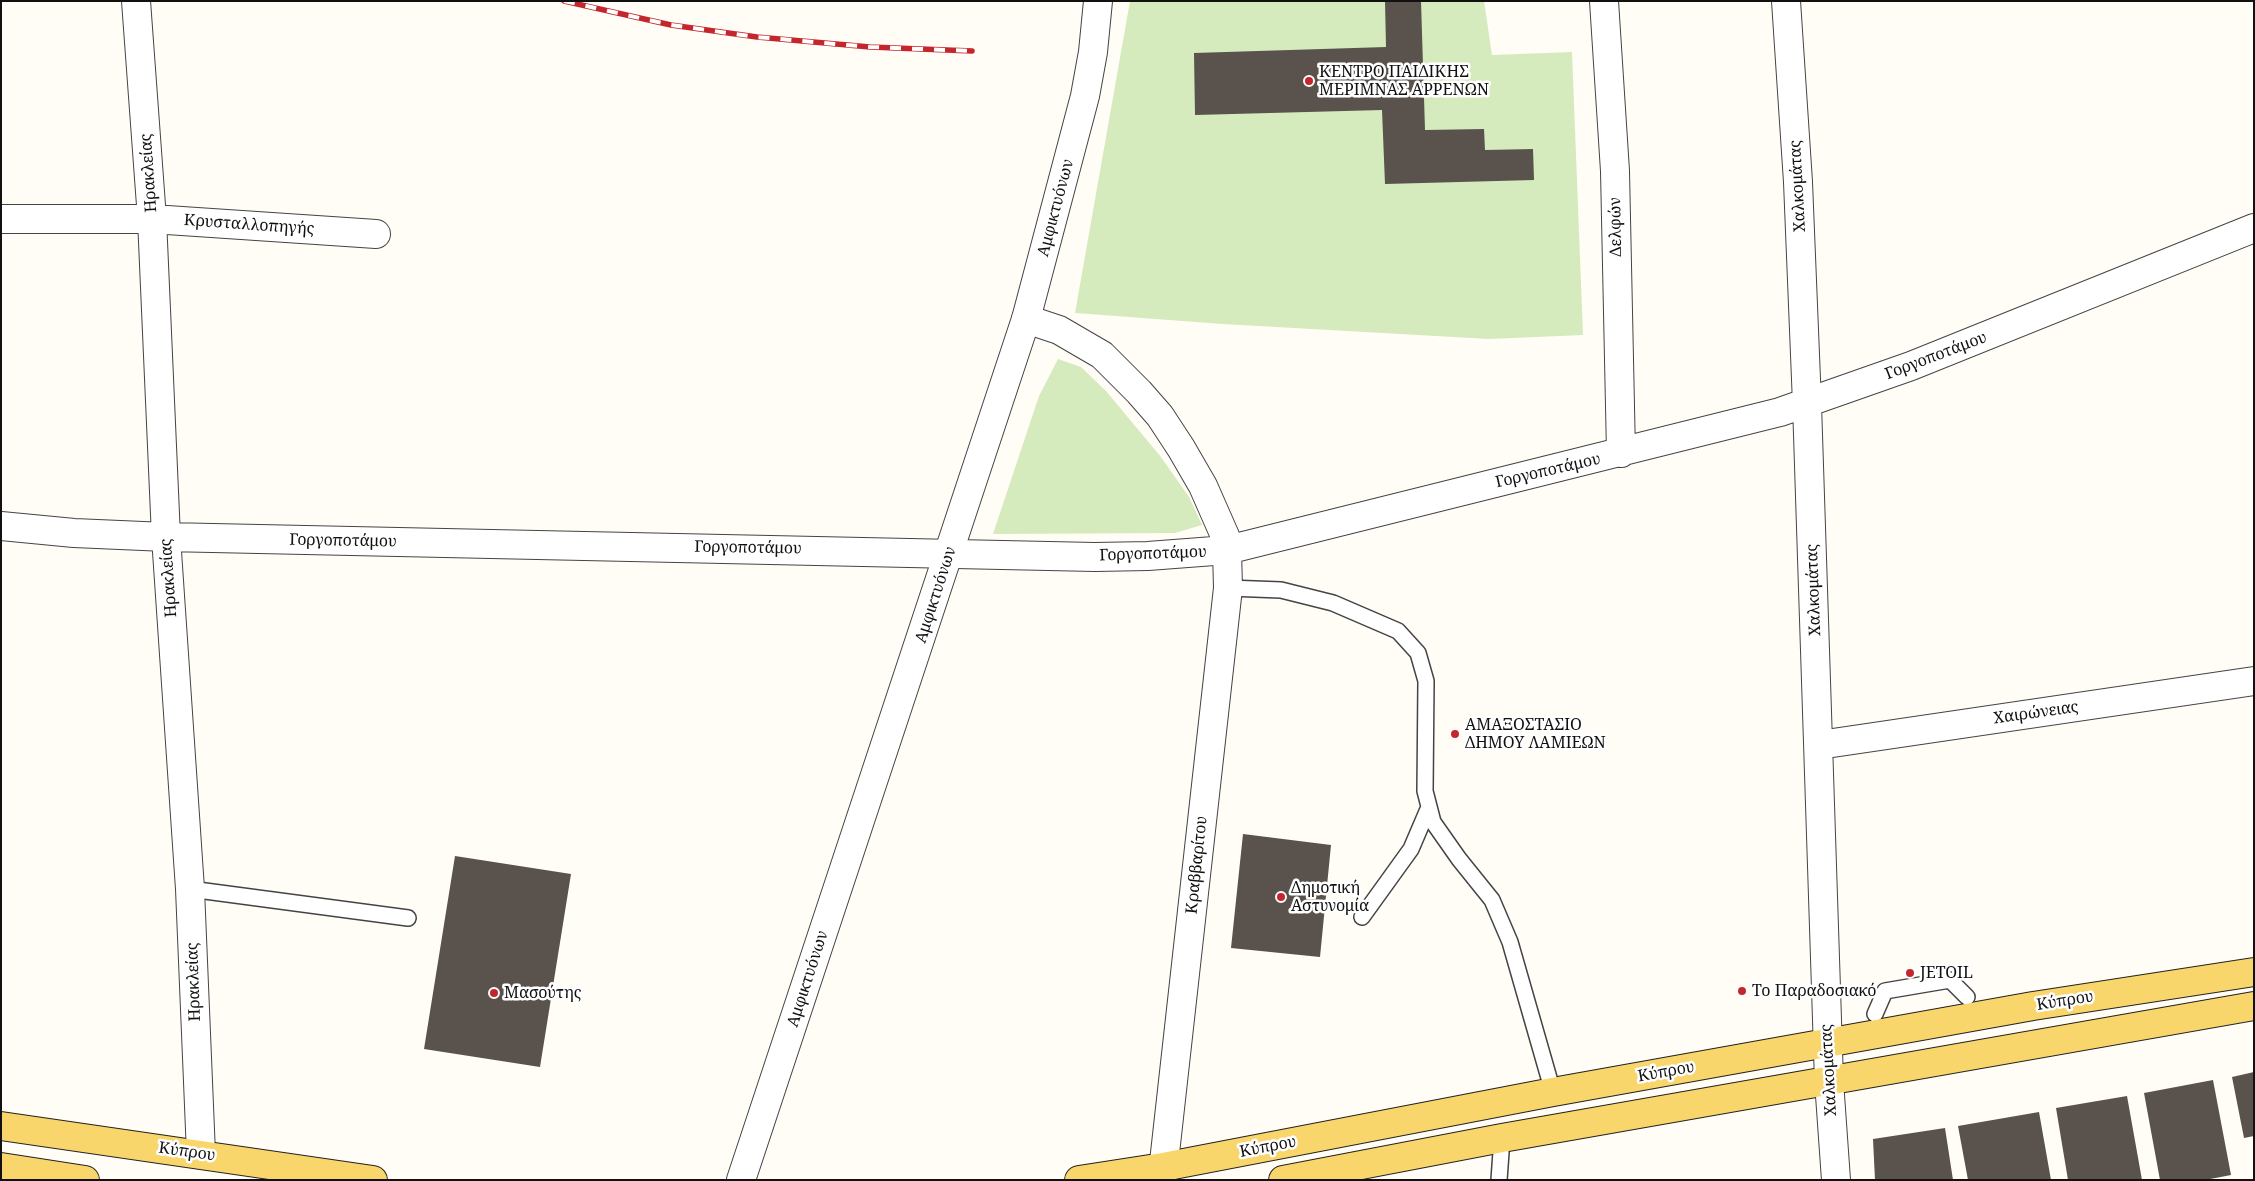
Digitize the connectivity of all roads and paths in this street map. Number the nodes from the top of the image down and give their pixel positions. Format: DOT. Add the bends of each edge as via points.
graph roads {
  1 [pos="136,1"];
  2 [pos="1098,1"];
  3 [pos="1604,1"];
  4 [pos="1786,1"];
  5 [pos="1,219"];
  6 [pos="152,219"];
  7 [pos="2254,228"];
  8 [pos="376,234"];
  9 [pos="1026,319"];
  10 [pos="1807,404"];
  11 [pos="1621,453"];
  12 [pos="1,526"];
  13 [pos="166,537"];
  14 [pos="1227,550"];
  15 [pos="950,552"];
  16 [pos="1228,588"];
  17 [pos="2254,681"];
  18 [pos="1819,745"];
  19 [pos="1429,807"];
  20 [pos="190,889"];
  21 [pos="1362,917"];
  22 [pos="408,918"];
  23 [pos="2254,972"];
  24 [pos="1967,997"];
  25 [pos="2254,1006"];
  26 [pos="1875,1014"];
  27 [pos="1827,1043"];
  28 [pos="1828,1081"];
  29 [pos="1553,1092"];
  30 [pos="1,1126"];
  31 [pos="1502,1138"];
  32 [pos="201,1154"];
  33 [pos="1,1167"];
  34 [pos="1163,1173"];
  35 [pos="1330,1175"];
  36 [pos="85,1180"];
  37 [pos="373,1180"];
  38 [pos="741,1180"];
  39 [pos="1079,1180"];
  40 [pos="1283,1180"];
  41 [pos="1499,1180"];
  42 [pos="1836,1180"];
  1 -- 6 [label="street, Ηρακλείας"];
  2 -- 9 [label="street, Αμφικτυόνων" via="1085,96"];
  3 -- 11 [label="street, Δελφών" via="1615,171"];
  4 -- 10 [label="street, Χαλκομάτας" via="1798,182"];
  5 -- 6 [label="street, Κρυσταλλοπηγής"];
  6 -- 8 [label="street, Κρυσταλλοπηγής"];
  6 -- 13 [label="street, Ηρακλείας"];
  7 -- 10 [label="street, Γοργοποτάμου" via="2014,326"];
  9 -- 14 [label="street, Κραββαρίτου" via="1059,330 1102,355 1140,392 1160,416 1203,486"];
  9 -- 15 [label="street, Αμφικτυόνων"];
  10 -- 11 [label="street, Γοργοποτάμου"];
  10 -- 18 [label="street, Χαλκομάτας"];
  11 -- 14 [label="street, Γοργοποτάμου"];
  12 -- 13 [label="street, Γοργοποτάμου"];
  13 -- 15 [label="street, Γοργοποτάμου"];
  13 -- 20 [label="street, Ηρακλείας"];
  14 -- 15 [label="street, Γοργοποτάμου" via="1148,556"];
  14 -- 16 [label="street, Κραββαρίτου"];
  15 -- 38 [label="street, Αμφικτυόνων"];
  16 -- 19 [label="lane" via="1280,590 1333,603 1398,631 1418,653 1426,681 1425,791"];
  16 -- 34 [label="street, Κραββαρίτου"];
  17 -- 18 [label="street, Χαιρώνειας"];
  18 -- 27 [label="street, Χαλκομάτας"];
  19 -- 21 [label="lane" via="1411,849"];
  19 -- 29 [label="lane" via="1433,822 1458,859 1492,900 1510,942"];
  20 -- 22 [label="lane"];
  20 -- 32 [label="street, Ηρακλείας"];
  23 -- 27 [label="main road, Κύπρου" via="2033,1006"];
  24 -- 26 [label="lane" via="1950,980 1885,991"];
  25 -- 28 [label="main road"];
  27 -- 28 [label="street, Χαλκομάτας"];
  27 -- 29 [label="main road, Κύπρου"];
  28 -- 31 [label="main road"];
  28 -- 42 [label="street, Χαλκομάτας"];
  29 -- 34 [label="main road, Κύπρου"];
  30 -- 32 [label="main road, Κύπρου"];
  31 -- 35 [label="main road"];
  31 -- 41 [label="lane"];
  32 -- 37 [label="main road, Κύπρου"];
  33 -- 36 [label="main road"];
  34 -- 39 [label="main road, Κύπρου"];
  35 -- 40 [label="main road"];
}
